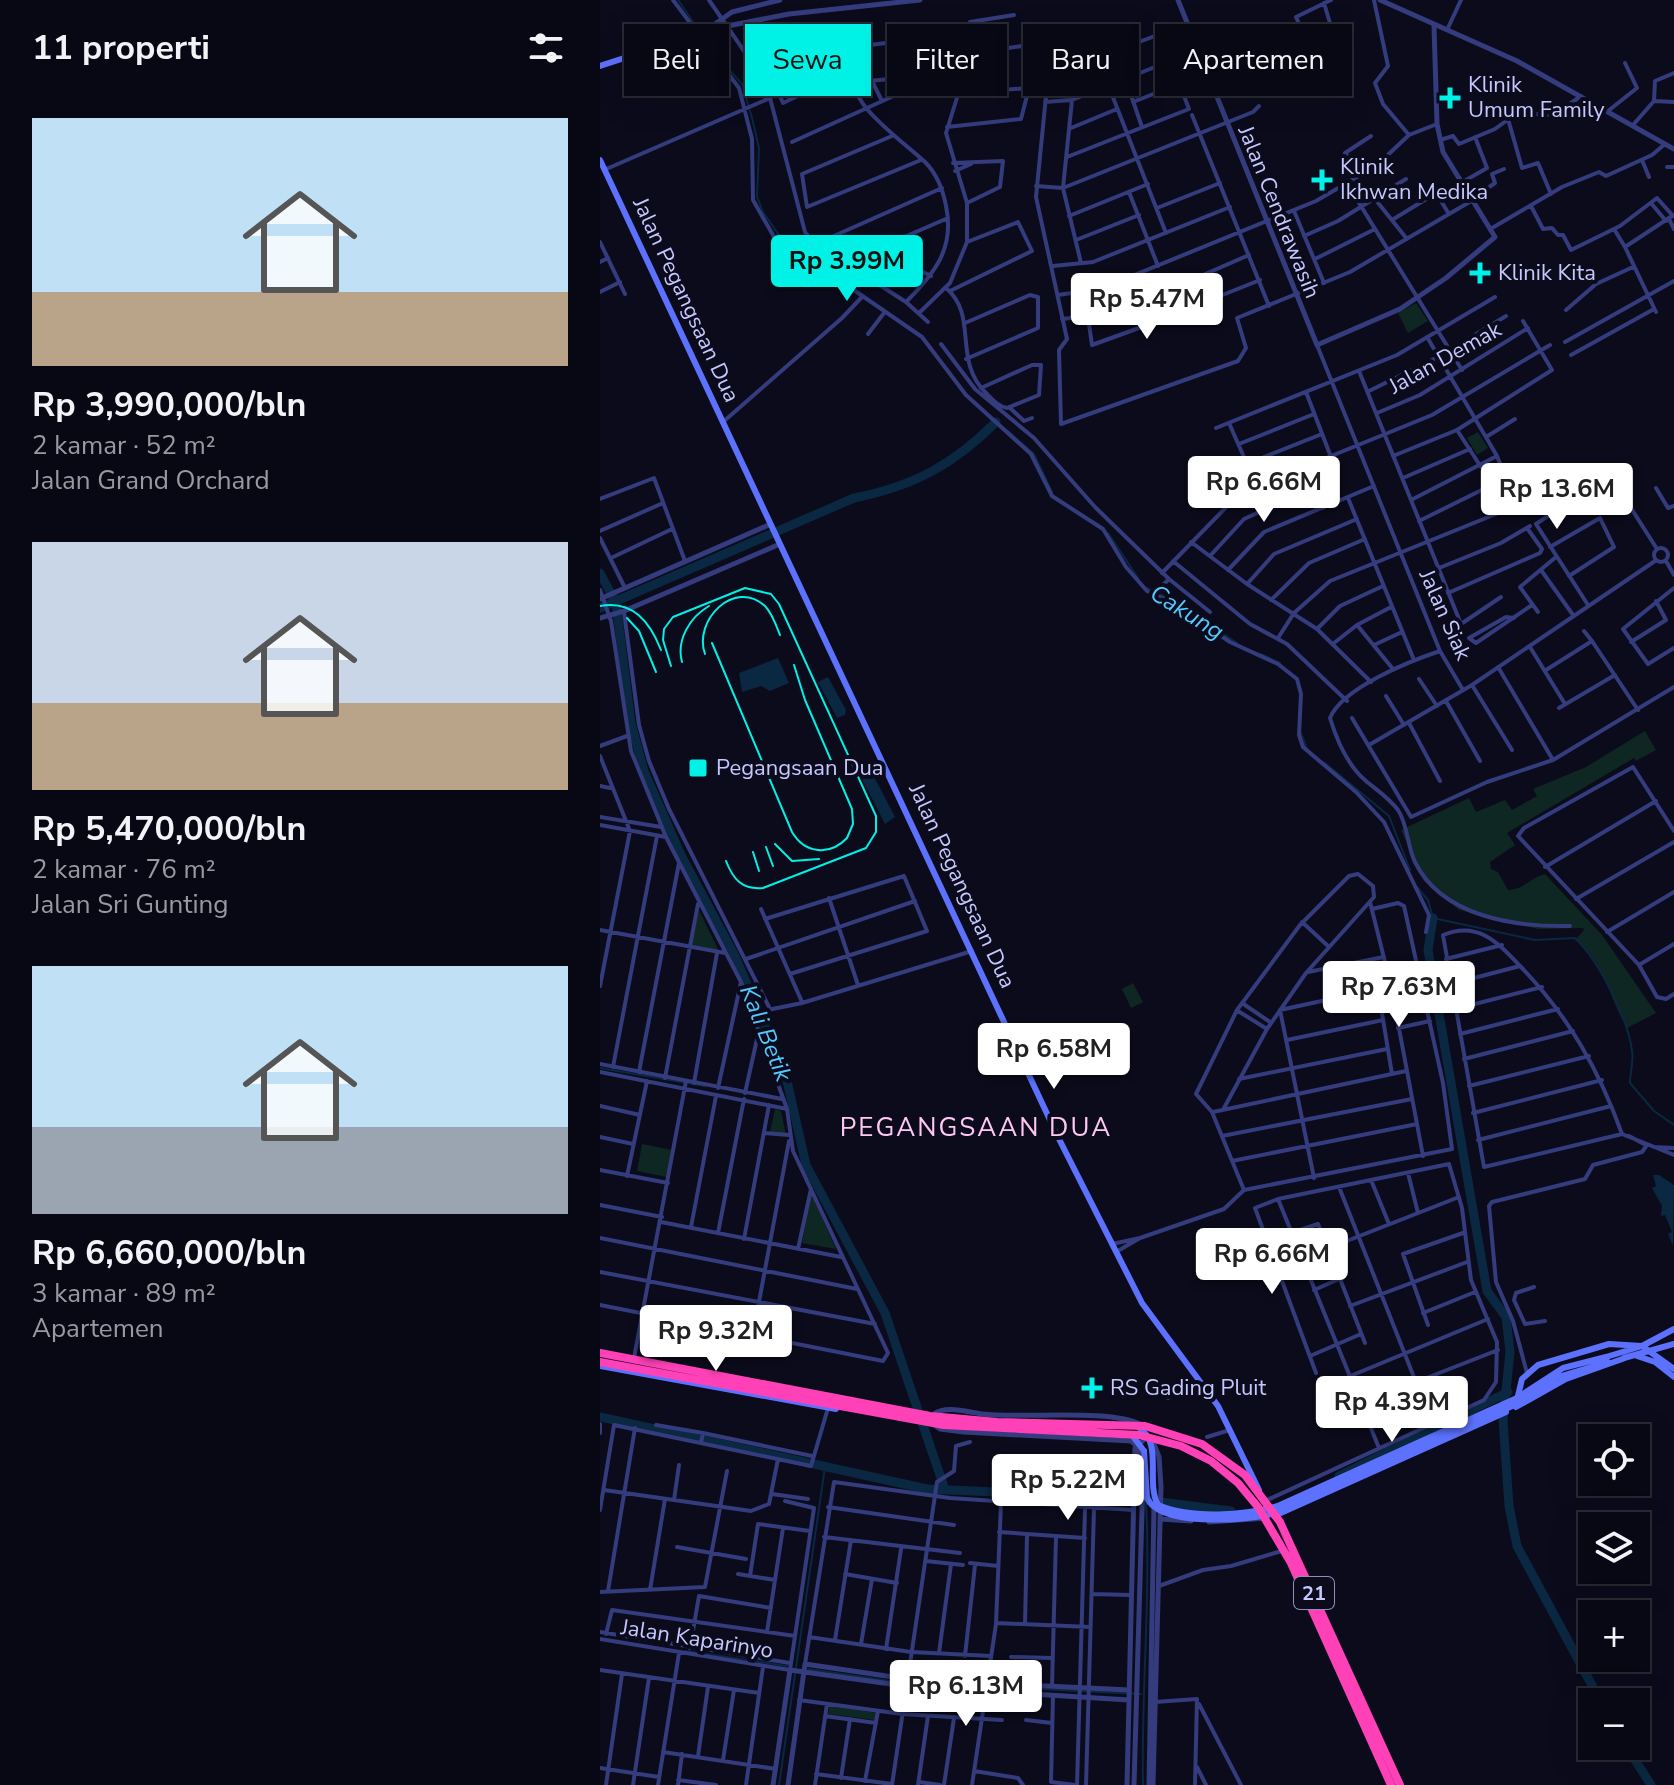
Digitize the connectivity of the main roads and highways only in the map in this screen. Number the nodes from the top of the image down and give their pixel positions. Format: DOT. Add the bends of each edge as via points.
graph roads {
  1 [pos="624,58"];
  2 [pos="600,66"];
  3 [pos="600,160"];
  4 [pos="1674,1329"];
  5 [pos="1674,1344"];
  6 [pos="1642,1346"];
  7 [pos="600,1351"];
  8 [pos="1650,1351"];
  9 [pos="1634,1356"];
  10 [pos="1625,1358"];
  11 [pos="1607,1360"];
  12 [pos="600,1364"];
  13 [pos="1674,1369"];
  14 [pos="1527,1373"];
  15 [pos="1674,1377"];
  16 [pos="1539,1395"];
  17 [pos="893,1405"];
  18 [pos="1516,1407"];
  19 [pos="887,1417"];
  20 [pos="1274,1516"];
  21 [pos="1391,1785"];
  22 [pos="1401,1785"];
  1 -- 2 [label="main road, bridge"];
  3 -- 20 [label="main road, Jalan Pegangsaan Dua" via="1057,1135 1142,1303 1202,1382"];
  4 -- 6 [label="main road"];
  5 -- 8 [label="main road"];
  6 -- 8 [label="main road"];
  6 -- 11 [label="main road"];
  6 -- 14 [label="main road" via="1609,1344 1546,1361"];
  7 -- 17 [label="main road"];
  7 -- 22 [label="highway, 21, bridge" via="906,1412 997,1422 1145,1426 1202,1444 1245,1475 1280,1522"];
  8 -- 9 [label="main road"];
  8 -- 13 [label="main road"];
  9 -- 10 [label="main road"];
  9 -- 15 [label="main road" via="1652,1360"];
  10 -- 11 [label="main road"];
  10 -- 16 [label="main road" via="1566,1379"];
  11 -- 17 [label="main road, bridge" via="1563,1368 1517,1398 1280,1505 1237,1514 1158,1505 1150,1440 1138,1426 1011,1422"];
  11 -- 19 [label="main road, bridge" via="1558,1377 1519,1403 1283,1510 1237,1520 1168,1515 1154,1509 1147,1498 1144,1451 1132,1435"];
  12 -- 19 [label="main road"];
  12 -- 21 [label="highway, 21, bridge" via="944,1425 1139,1435 1201,1455 1238,1483 1276,1536"];
  14 -- 16 [label="main road" via="1531,1393"];
  14 -- 18 [label="main road"];
  16 -- 18 [label="main road"];
  17 -- 19 [label="main road"];
  18 -- 20 [label="main road, bridge"];
  20 -- 22 [label="main road, Jalan Pegangsaan Dua"];
}
